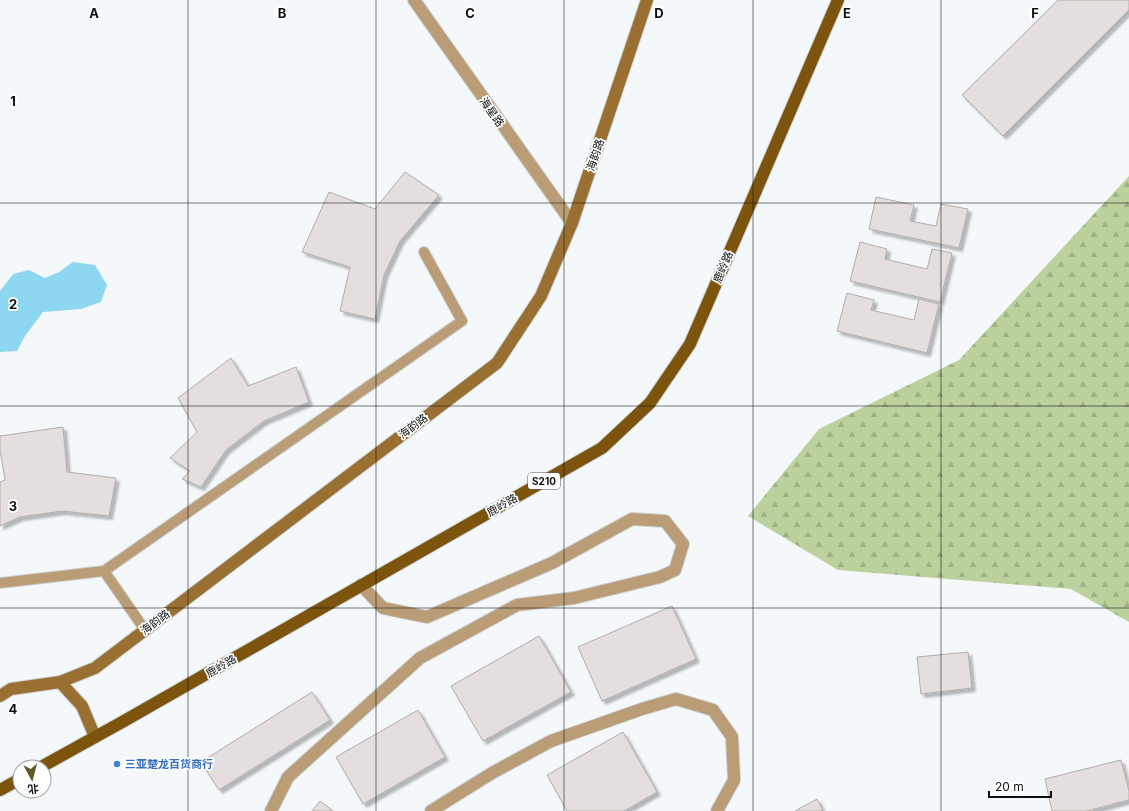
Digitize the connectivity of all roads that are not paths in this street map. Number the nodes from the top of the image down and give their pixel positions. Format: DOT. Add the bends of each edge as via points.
graph roads {
  1 [pos="414,0"];
  2 [pos="647,0"];
  3 [pos="838,0"];
  4 [pos="572,223"];
  5 [pos="424,252"];
  6 [pos="104,571"];
  7 [pos="0,583"];
  8 [pos="361,585"];
  9 [pos="145,630"];
  10 [pos="60,682"];
  11 [pos="0,696"];
  12 [pos="95,737"];
  13 [pos="52,761"];
  14 [pos="12,783"];
  15 [pos="1,788"];
  16 [pos="271,811"];
  17 [pos="430,811"];
  18 [pos="717,811"];
  1 -- 4 [label="street, 海星路"];
  2 -- 4 [label="street, 海韵路"];
  3 -- 8 [label="main road, 鹿岭路 / S210" via="690,344 650,403 602,448"];
  4 -- 9 [label="street, 海韵路" via="541,296 497,363"];
  5 -- 6 [label="lane" via="462,321"];
  6 -- 7 [label="lane"];
  6 -- 9 [label="lane"];
  8 -- 12 [label="main road, 鹿岭路 / S210"];
  8 -- 16 [label="street" via="383,608 427,617 552,563 632,519 665,521 683,544 675,570 660,577 574,598 517,605 420,658 288,777"];
  9 -- 10 [label="street, 海韵路" via="95,668"];
  10 -- 11 [label="street, 海韵路" via="11,689"];
  10 -- 12 [label="street" via="82,706"];
  12 -- 13 [label="main road, 鹿岭路 / S210"];
  14 -- 15 [label="main road"];
  17 -- 18 [label="street" via="551,741 676,699 713,710 732,737 734,780"];
}
